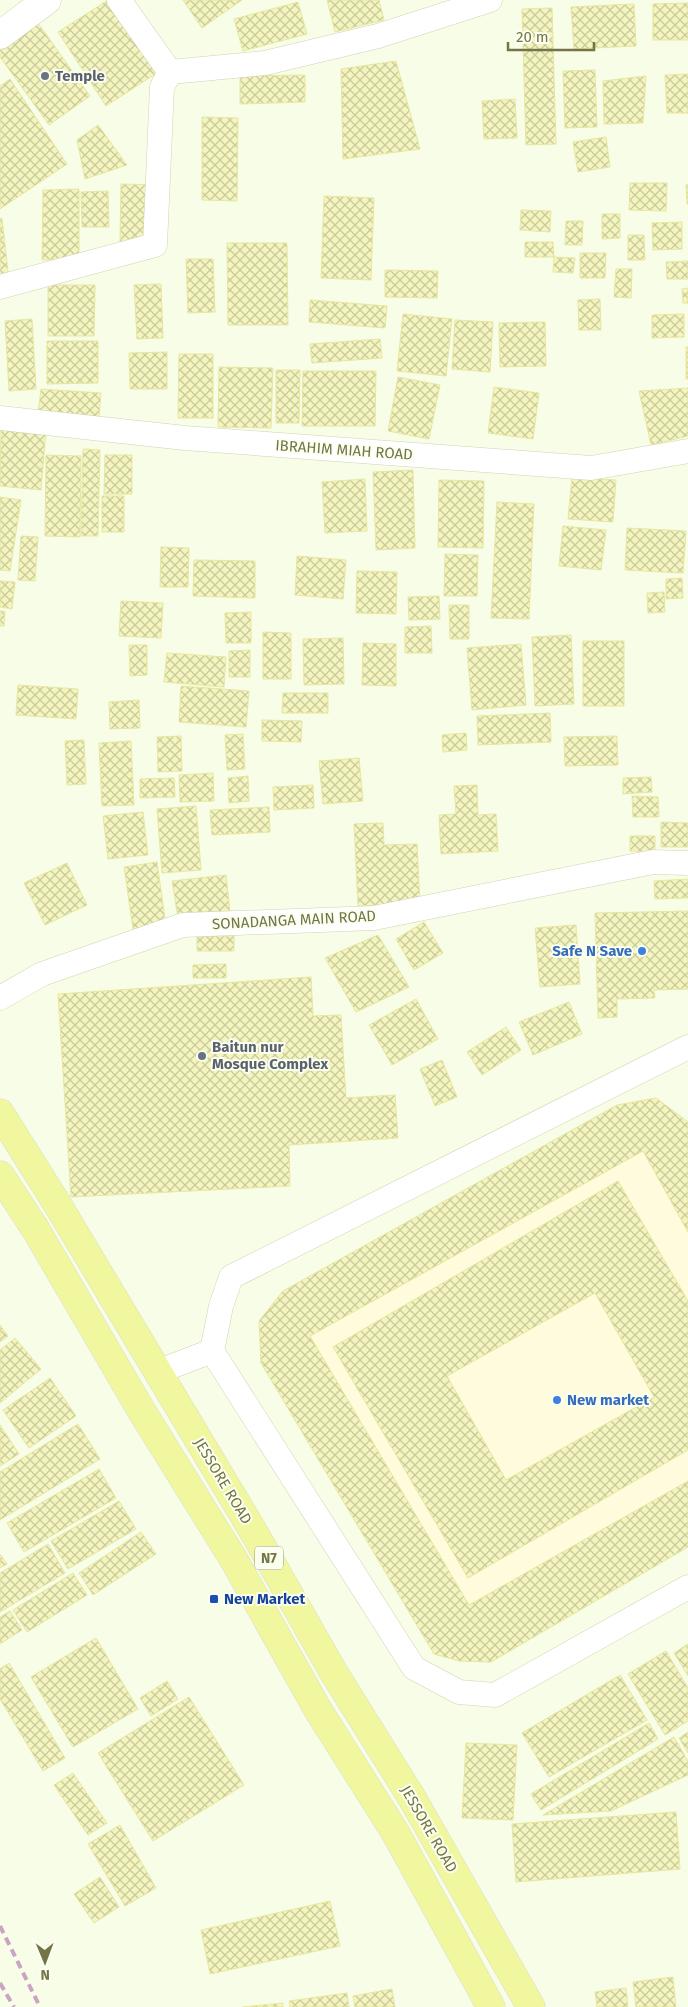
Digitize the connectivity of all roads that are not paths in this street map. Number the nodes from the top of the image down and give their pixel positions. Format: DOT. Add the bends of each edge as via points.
graph roads {
  1 [pos="47,0"];
  2 [pos="118,0"];
  3 [pos="490,0"];
  4 [pos="0,35"];
  5 [pos="170,72"];
  6 [pos="0,287"];
  7 [pos="0,418"];
  8 [pos="688,451"];
  9 [pos="688,863"];
  10 [pos="0,998"];
  11 [pos="688,1047"];
  12 [pos="0,1113"];
  13 [pos="0,1175"];
  14 [pos="212,1350"];
  15 [pos="157,1372"];
  16 [pos="688,1587"];
  17 [pos="491,2007"];
  18 [pos="530,2007"];
  1 -- 4 [label="main road"];
  2 -- 5 [label="street"];
  3 -- 5 [label="street" via="378,36 275,61"];
  5 -- 6 [label="street" via="162,87 155,245"];
  7 -- 8 [label="street, IBRAHIM MIAH ROAD" via="185,438 591,468"];
  9 -- 10 [label="street, SONADANGA MAIN ROAD" via="653,862 374,918 182,925 42,974"];
  11 -- 14 [label="street" via="231,1277"];
  12 -- 15 [label="highway, JESSORE ROAD / N7"];
  13 -- 17 [label="highway, JESSORE ROAD / N7" via="234,1560 318,1710 395,1832"];
  14 -- 15 [label="street"];
  14 -- 16 [label="street" via="414,1668 459,1692 495,1695"];
  15 -- 18 [label="highway, JESSORE ROAD / N7" via="334,1673 412,1798"];
}
